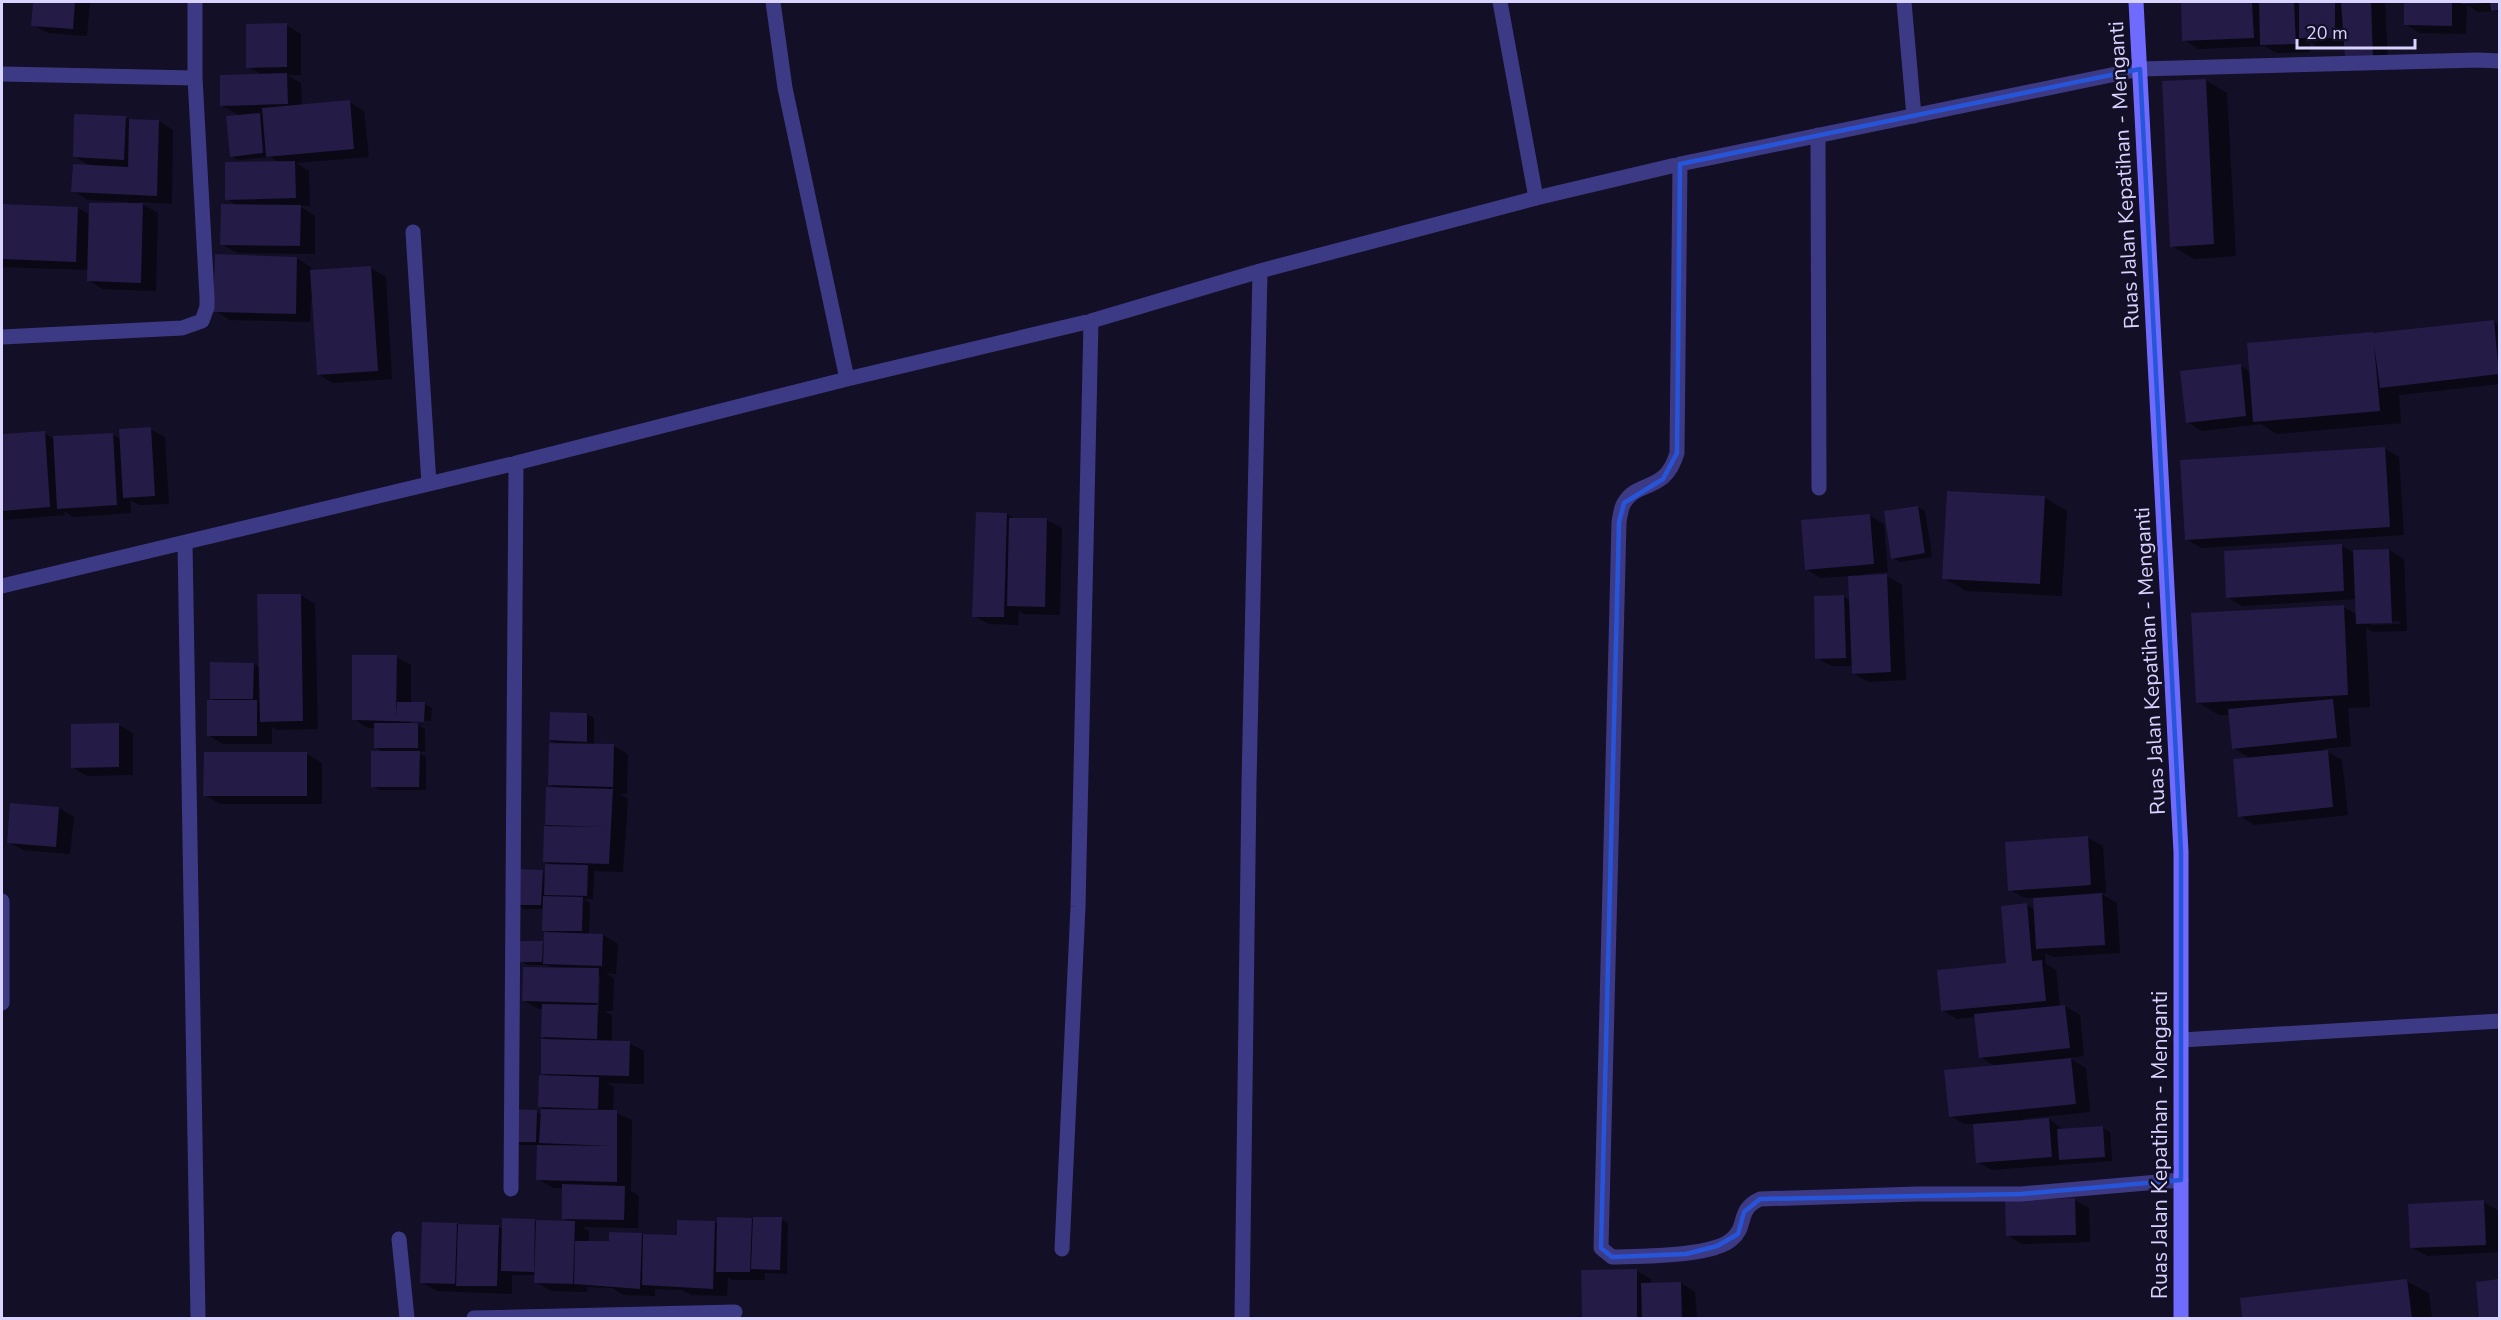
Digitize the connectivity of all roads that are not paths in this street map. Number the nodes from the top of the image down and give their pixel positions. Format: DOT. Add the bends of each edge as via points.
graph roads {
  1 [pos="195,2"];
  2 [pos="773,2"];
  3 [pos="1500,2"];
  4 [pos="1904,2"];
  5 [pos="2136,2"];
  6 [pos="2499,62"];
  7 [pos="2140,69"];
  8 [pos="2,74"];
  9 [pos="195,78"];
  10 [pos="1914,116"];
  11 [pos="1818,135"];
  12 [pos="1680,164"];
  13 [pos="1536,198"];
  14 [pos="413,232"];
  15 [pos="1260,271"];
  16 [pos="1091,321"];
  17 [pos="2,337"];
  18 [pos="847,379"];
  19 [pos="516,463"];
  20 [pos="429,484"];
  21 [pos="1819,488"];
  22 [pos="185,543"];
  23 [pos="2,586"];
  24 [pos="2,902"];
  25 [pos="2,1003"];
  26 [pos="2499,1021"];
  27 [pos="2181,1040"];
  28 [pos="2181,1180"];
  29 [pos="511,1189"];
  30 [pos="399,1239"];
  31 [pos="1062,1249"];
  32 [pos="735,1312"];
  33 [pos="198,1318"];
  34 [pos="407,1318"];
  35 [pos="474,1318"];
  36 [pos="1242,1318"];
  37 [pos="2181,1318"];
  1 -- 9 [label="street"];
  2 -- 18 [label="street" via="785,88"];
  3 -- 13 [label="street"];
  4 -- 10 [label="street"];
  5 -- 7 [label="main road, Ruas Jalan Kepatihan - Menganti"];
  6 -- 7 [label="street"];
  7 -- 10 [label="street"];
  7 -- 27 [label="main road, Ruas Jalan Kepatihan - Menganti" via="2181,852"];
  8 -- 9 [label="street"];
  9 -- 17 [label="street" via="207,297 202,321 182,328"];
  10 -- 11 [label="street"];
  11 -- 12 [label="street"];
  11 -- 21 [label="street"];
  12 -- 13 [label="street"];
  12 -- 28 [label="street" via="1677,453 1672,469 1663,479 1634,493 1624,503 1619,522 1601,1248 1612,1257 1686,1254 1718,1246 1738,1234 1744,1212 1760,1199 2021,1194"];
  13 -- 15 [label="street"];
  14 -- 20 [label="street"];
  15 -- 16 [label="street"];
  15 -- 36 [label="street"];
  16 -- 18 [label="street"];
  16 -- 31 [label="street" via="1078,907"];
  18 -- 19 [label="street"];
  19 -- 20 [label="street"];
  19 -- 29 [label="street"];
  20 -- 22 [label="street"];
  22 -- 23 [label="street"];
  22 -- 33 [label="street"];
  24 -- 25 [label="street"];
  26 -- 27 [label="street"];
  27 -- 28 [label="main road, Ruas Jalan Kepatihan - Menganti"];
  28 -- 37 [label="main road, Ruas Jalan Kepatihan - Menganti"];
  30 -- 34 [label="street"];
  32 -- 35 [label="street"];
}
